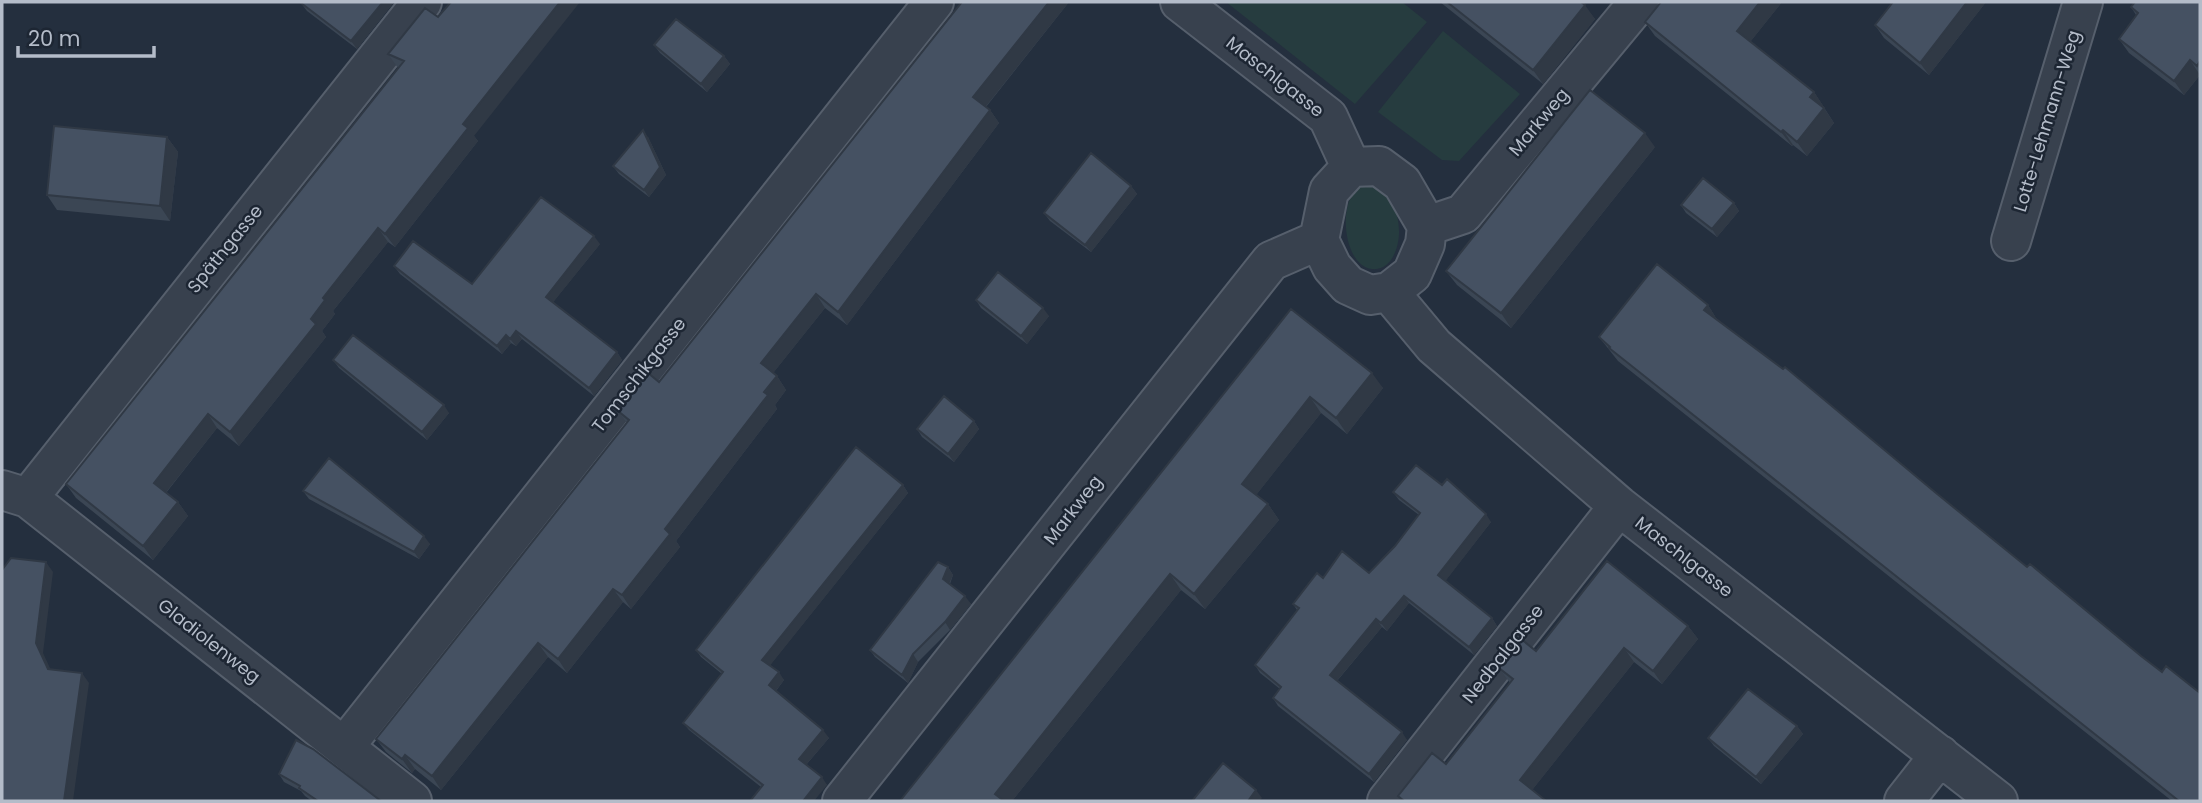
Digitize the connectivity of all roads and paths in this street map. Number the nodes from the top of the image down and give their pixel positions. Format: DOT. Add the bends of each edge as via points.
graph roads {
  1 [pos="422,2"];
  2 [pos="933,2"];
  3 [pos="1180,2"];
  4 [pos="1639,2"];
  5 [pos="2083,2"];
  6 [pos="1351,167"];
  7 [pos="1427,226"];
  8 [pos="1320,240"];
  9 [pos="2011,241"];
  10 [pos="1389,292"];
  11 [pos="15,494"];
  12 [pos="1619,506"];
  13 [pos="344,747"];
  14 [pos="1940,755"];
  15 [pos="412,801"];
  16 [pos="842,801"];
  17 [pos="1387,801"];
  18 [pos="1904,801"];
  19 [pos="1998,801"];
  1 -- 11 [label="street, Späthgasse"];
  2 -- 13 [label="street, Tomschikgasse"];
  3 -- 6 [label="street, Maschlgasse" via="1328,117"];
  4 -- 7 [label="street, Markweg" via="1463,214"];
  5 -- 9 [label="street, Lotte-Lehmann-Weg"];
  6 -- 7 [label="street" via="1379,166 1402,183"];
  6 -- 8 [label="street" via="1329,191"];
  7 -- 10 [label="street" via="1412,274"];
  8 -- 10 [label="street" via="1332,267 1348,285 1370,295"];
  8 -- 16 [label="street, Markweg" via="1271,261"];
  10 -- 12 [label="street, Maschlgasse" via="1434,346"];
  11 -- 13 [label="street, Gladiolenweg"];
  12 -- 14 [label="street, Maschlgasse"];
  12 -- 17 [label="street, Nedbalgasse"];
  13 -- 15 [label="street, Gladiolenweg"];
  14 -- 18 [label="street"];
  14 -- 19 [label="street, Maschlgasse"];
}
